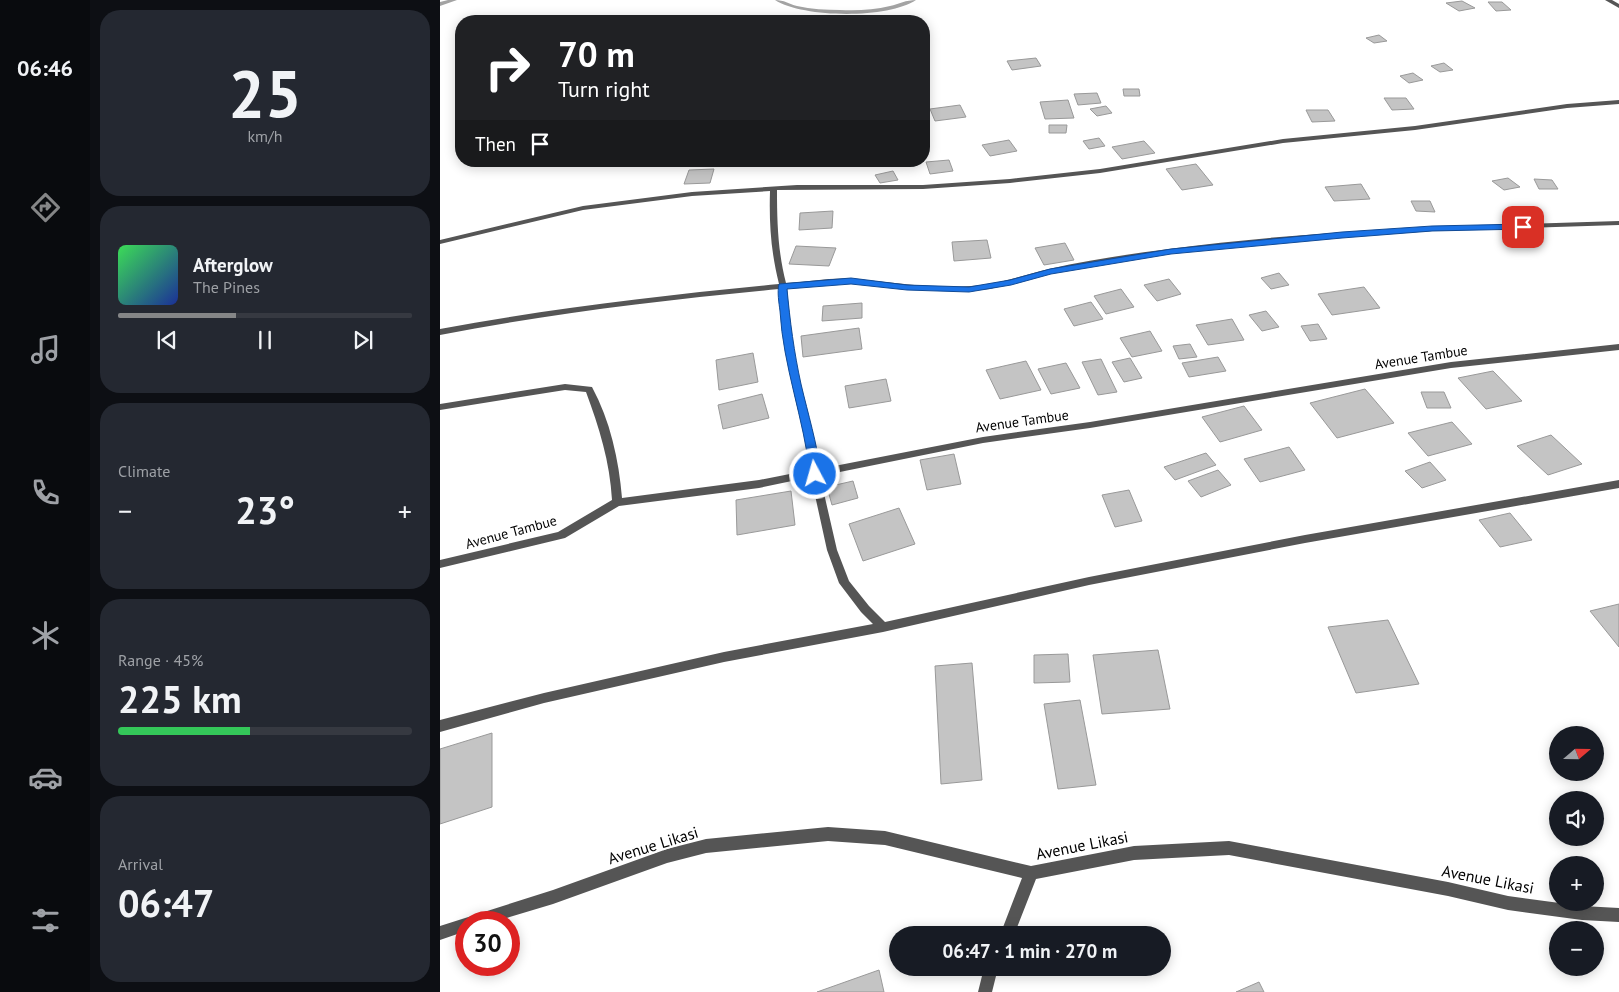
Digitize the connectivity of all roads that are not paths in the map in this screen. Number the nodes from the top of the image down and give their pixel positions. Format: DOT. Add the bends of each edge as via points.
graph roads {
  1 [pos="1608,0"];
  2 [pos="1619,6"];
  3 [pos="1619,102"];
  4 [pos="774,188"];
  5 [pos="1619,223"];
  6 [pos="440,242"];
  7 [pos="783,286"];
  8 [pos="440,332"];
  9 [pos="1619,347"];
  10 [pos="440,407"];
  11 [pos="815,474"];
  12 [pos="1619,484"];
  13 [pos="617,502"];
  14 [pos="440,564"];
  15 [pos="883,627"];
  16 [pos="440,726"];
  17 [pos="1031,873"];
  18 [pos="508,911"];
  19 [pos="1619,914"];
  20 [pos="1010,926"];
  21 [pos="455,928"];
  22 [pos="440,933"];
  23 [pos="989,976"];
  24 [pos="985,992"];
  1 -- 2 [label="street"];
  3 -- 4 [label="street" via="1283,141 1109,170 923,187"];
  4 -- 6 [label="street" via="692,194 583,208"];
  4 -- 7 [label="street" via="776,258"];
  5 -- 7 [label="street" via="1432,229 1289,239 1106,261 969,289 907,288 851,281"];
  7 -- 8 [label="street" via="658,298"];
  7 -- 11 [label="street" via="786,328"];
  9 -- 11 [label="street, Avenue Tambue" via="1451,365 983,440"];
  10 -- 13 [label="street" via="565,388 589,389 605,428"];
  11 -- 13 [label="street, Avenue Tambue"];
  11 -- 15 [label="street" via="832,550 844,583"];
  12 -- 15 [label="street" via="1304,539 1089,581"];
  13 -- 14 [label="street, Avenue Tambue" via="561,535"];
  15 -- 16 [label="street" via="724,657 544,698"];
  17 -- 18 [label="street, Avenue Likasi" via="885,838 828,834 706,846 667,856"];
  17 -- 19 [label="street, Avenue Likasi" via="1134,852 1229,848 1508,903 1582,913"];
  17 -- 20 [label="street"];
  21 -- 22 [label="street"];
  23 -- 24 [label="street"];
}
